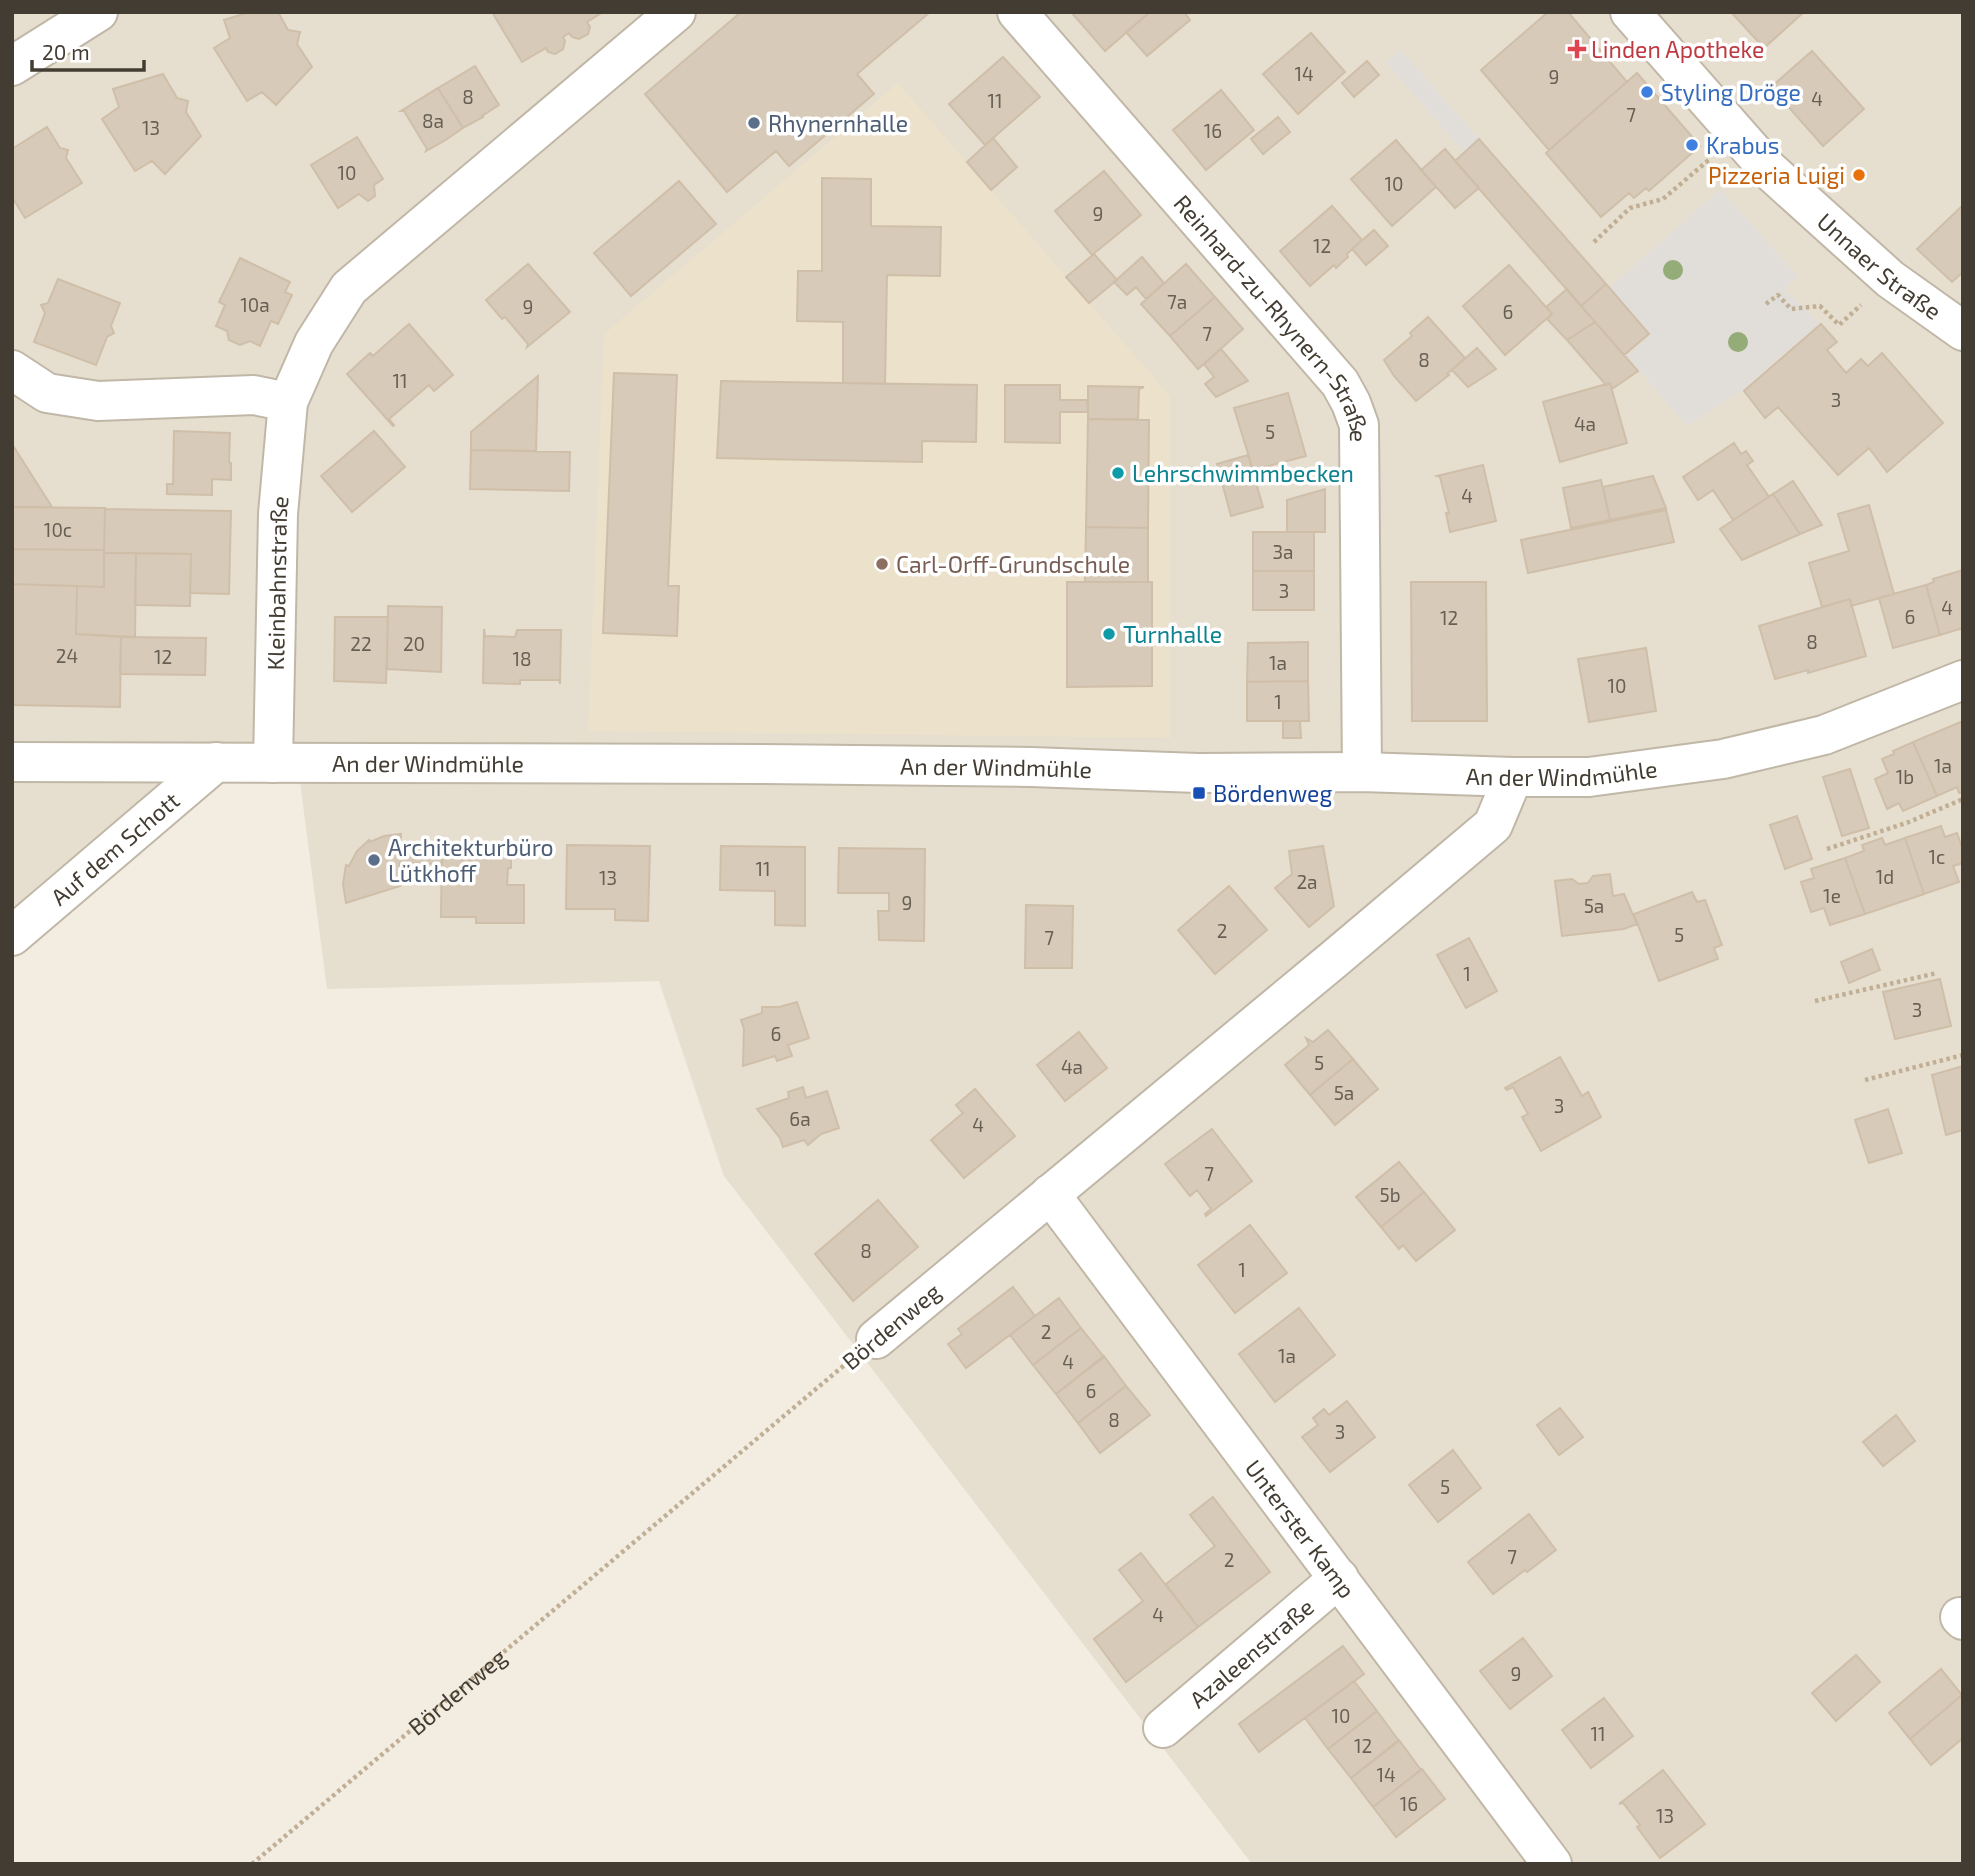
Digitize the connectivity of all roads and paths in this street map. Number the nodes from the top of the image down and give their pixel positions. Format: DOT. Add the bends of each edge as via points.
graph roads {
  1 [pos="98,12"];
  2 [pos="676,12"];
  3 [pos="1017,12"];
  4 [pos="1630,12"];
  5 [pos="12,66"];
  6 [pos="1738,135"];
  7 [pos="1594,242"];
  8 [pos="1766,304"];
  9 [pos="1859,307"];
  10 [pos="1963,331"];
  11 [pos="12,370"];
  12 [pos="288,402"];
  13 [pos="1963,680"];
  14 [pos="12,762"];
  15 [pos="216,762"];
  16 [pos="273,763"];
  17 [pos="1362,772"];
  18 [pos="1513,777"];
  19 [pos="1963,799"];
  20 [pos="1827,849"];
  21 [pos="12,936"];
  22 [pos="1937,973"];
  23 [pos="1815,1001"];
  24 [pos="1963,1055"];
  25 [pos="1865,1080"];
  26 [pos="1050,1194"];
  27 [pos="876,1339"];
  28 [pos="1339,1578"];
  29 [pos="1163,1728"];
  30 [pos="252,1864"];
  31 [pos="1552,1864"];
  1 -- 5 [label="street"];
  2 -- 12 [label="street, Kleinbahnstraße" via="349,288 314,343"];
  3 -- 17 [label="street, Reinhard-zu-Rhynern-Straße" via="1340,383 1351,403 1359,425"];
  4 -- 6 [label="street, Unnaer Straße"];
  6 -- 7 [label="path" via="1663,199 1630,208"];
  6 -- 10 [label="street, Unnaer Straße" via="1768,169 1867,259"];
  8 -- 9 [label="path" via="1778,295 1791,309 1820,306 1839,325"];
  11 -- 12 [label="street" via="47,393 99,401 254,395"];
  12 -- 16 [label="street, Kleinbahnstraße" via="278,514"];
  13 -- 18 [label="street, An der Windmühle" via="1824,735 1723,760 1588,777"];
  14 -- 15 [label="street, An der Windmühle"];
  15 -- 16 [label="street, An der Windmühle"];
  15 -- 21 [label="street, Auf dem Schott"];
  16 -- 17 [label="street, An der Windmühle"];
  17 -- 18 [label="street, An der Windmühle"];
  18 -- 26 [label="street, Bördenweg" via="1493,825"];
  19 -- 20 [label="path"];
  22 -- 23 [label="path"];
  24 -- 25 [label="path"];
  26 -- 27 [label="street, Bördenweg"];
  26 -- 28 [label="street, Unterster Kamp"];
  27 -- 30 [label="path, Bördenweg"];
  28 -- 29 [label="street, Azaleenstraße"];
  28 -- 31 [label="street, Unterster Kamp"];
}
